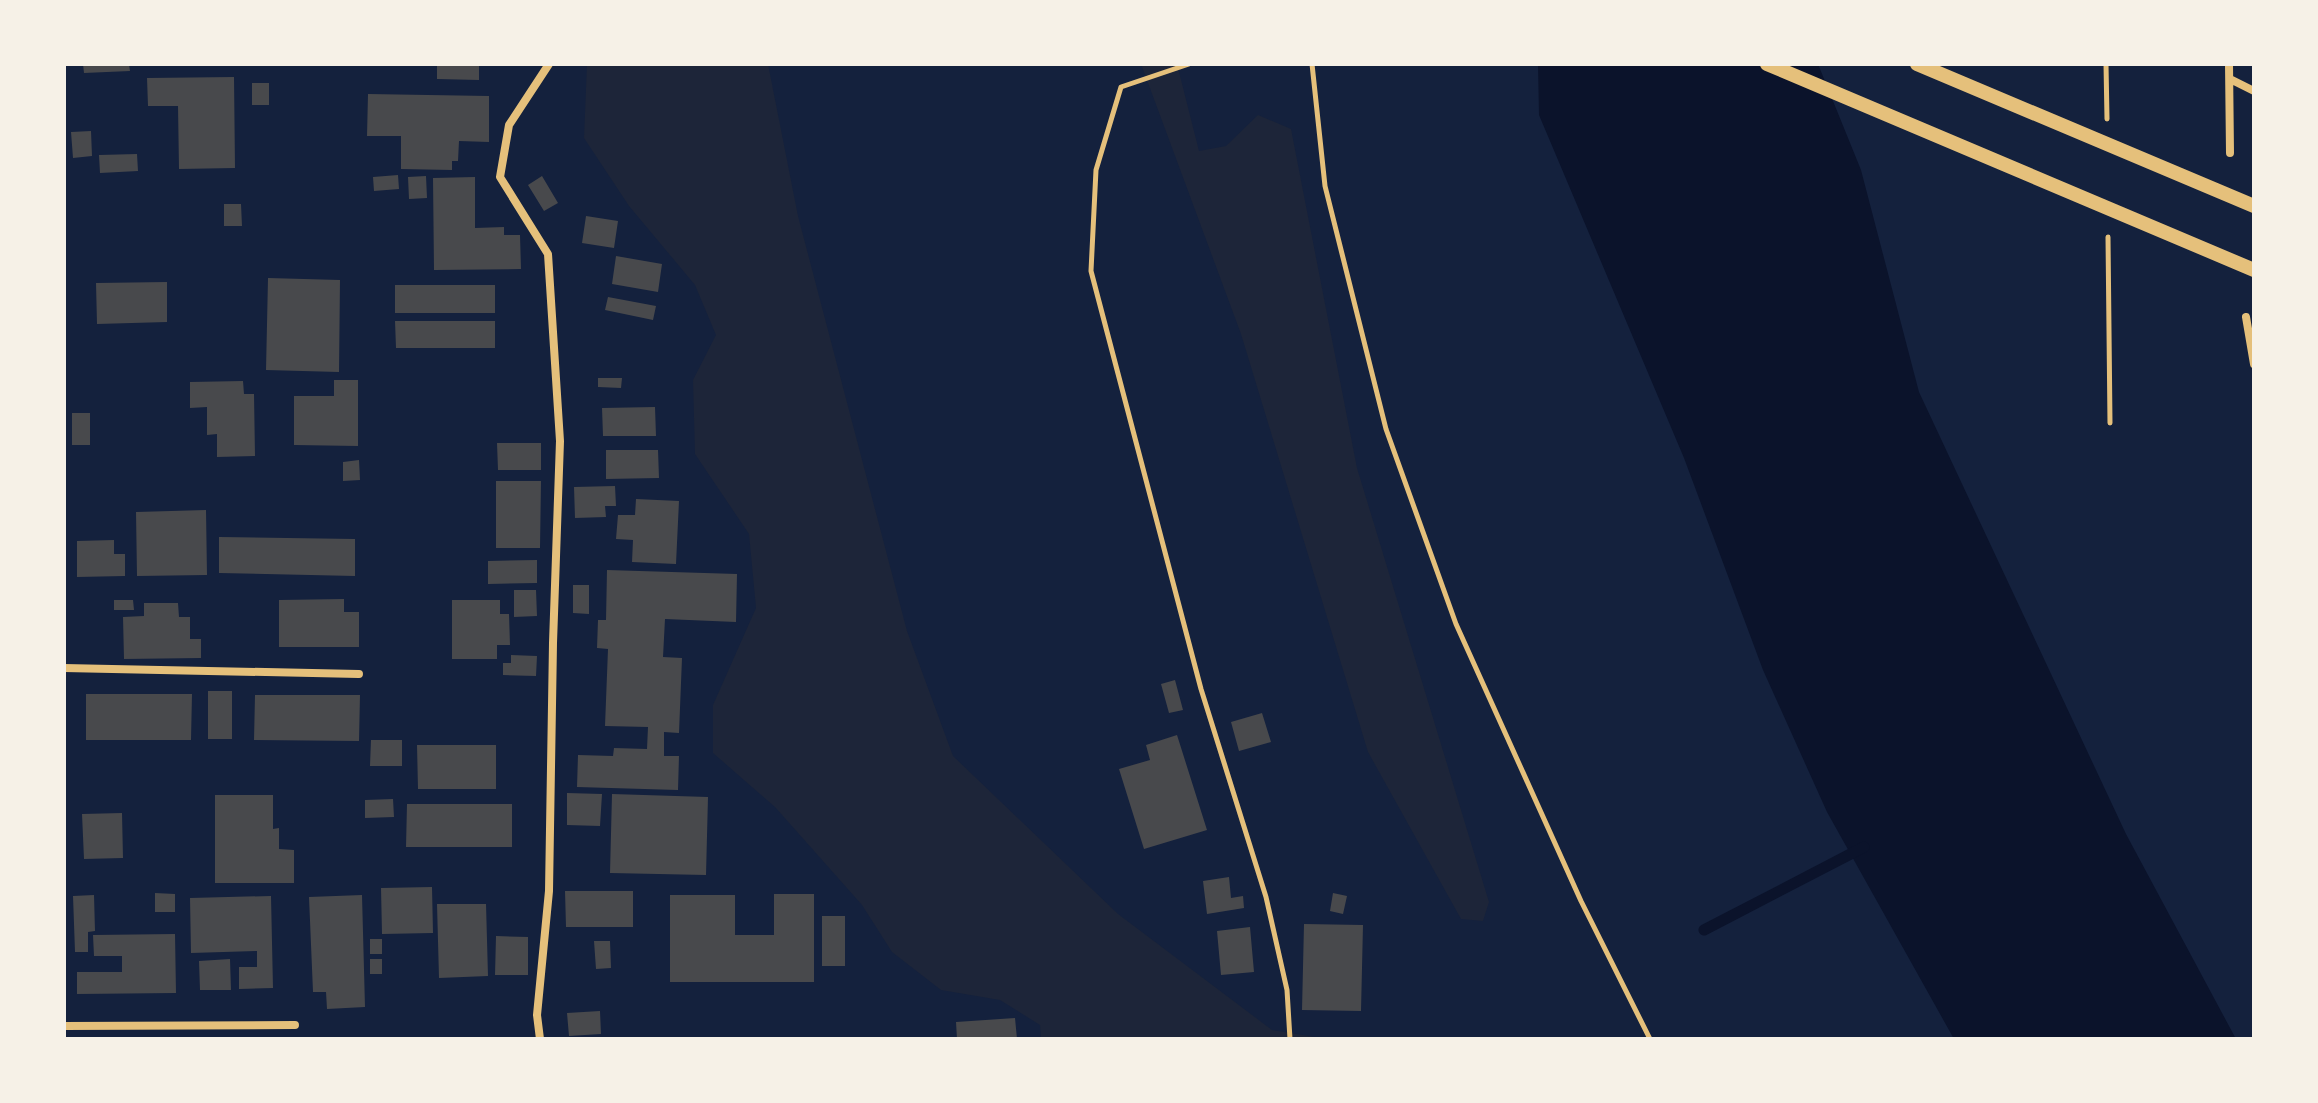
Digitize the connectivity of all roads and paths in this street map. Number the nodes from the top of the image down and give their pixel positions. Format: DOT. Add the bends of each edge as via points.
graph roads {
  1 [pos="549,64"];
  2 [pos="1189,64"];
  3 [pos="1312,64"];
  4 [pos="1767,64"];
  5 [pos="1917,64"];
  6 [pos="2106,64"];
  7 [pos="2229,64"];
  8 [pos="2230,79"];
  9 [pos="2254,91"];
  10 [pos="2107,132"];
  11 [pos="2230,153"];
  12 [pos="2247,203"];
  13 [pos="2108,224"];
  14 [pos="2254,270"];
  15 [pos="2246,317"];
  16 [pos="2254,364"];
  17 [pos="2110,423"];
  18 [pos="64,668"];
  19 [pos="359,674"];
  20 [pos="295,1025"];
  21 [pos="64,1026"];
  22 [pos="540,1039"];
  23 [pos="1290,1039"];
  24 [pos="1650,1039"];
  1 -- 22 [label="street" via="509,125 500,177 548,254 560,441 549,891 537,1015"];
  2 -- 23 [label="path" via="1121,87 1096,170 1091,271 1201,689 1266,897 1287,990"];
  3 -- 24 [label="path" via="1325,186 1386,429 1456,624 1581,901"];
  4 -- 14 [label="street"];
  5 -- 12 [label="street"];
  6 -- 10 [label="path"];
  7 -- 8 [label="street"];
  8 -- 9 [label="street"];
  8 -- 11 [label="street"];
  13 -- 17 [label="path"];
  15 -- 16 [label="street"];
  18 -- 19 [label="street"];
  20 -- 21 [label="street"];
}
